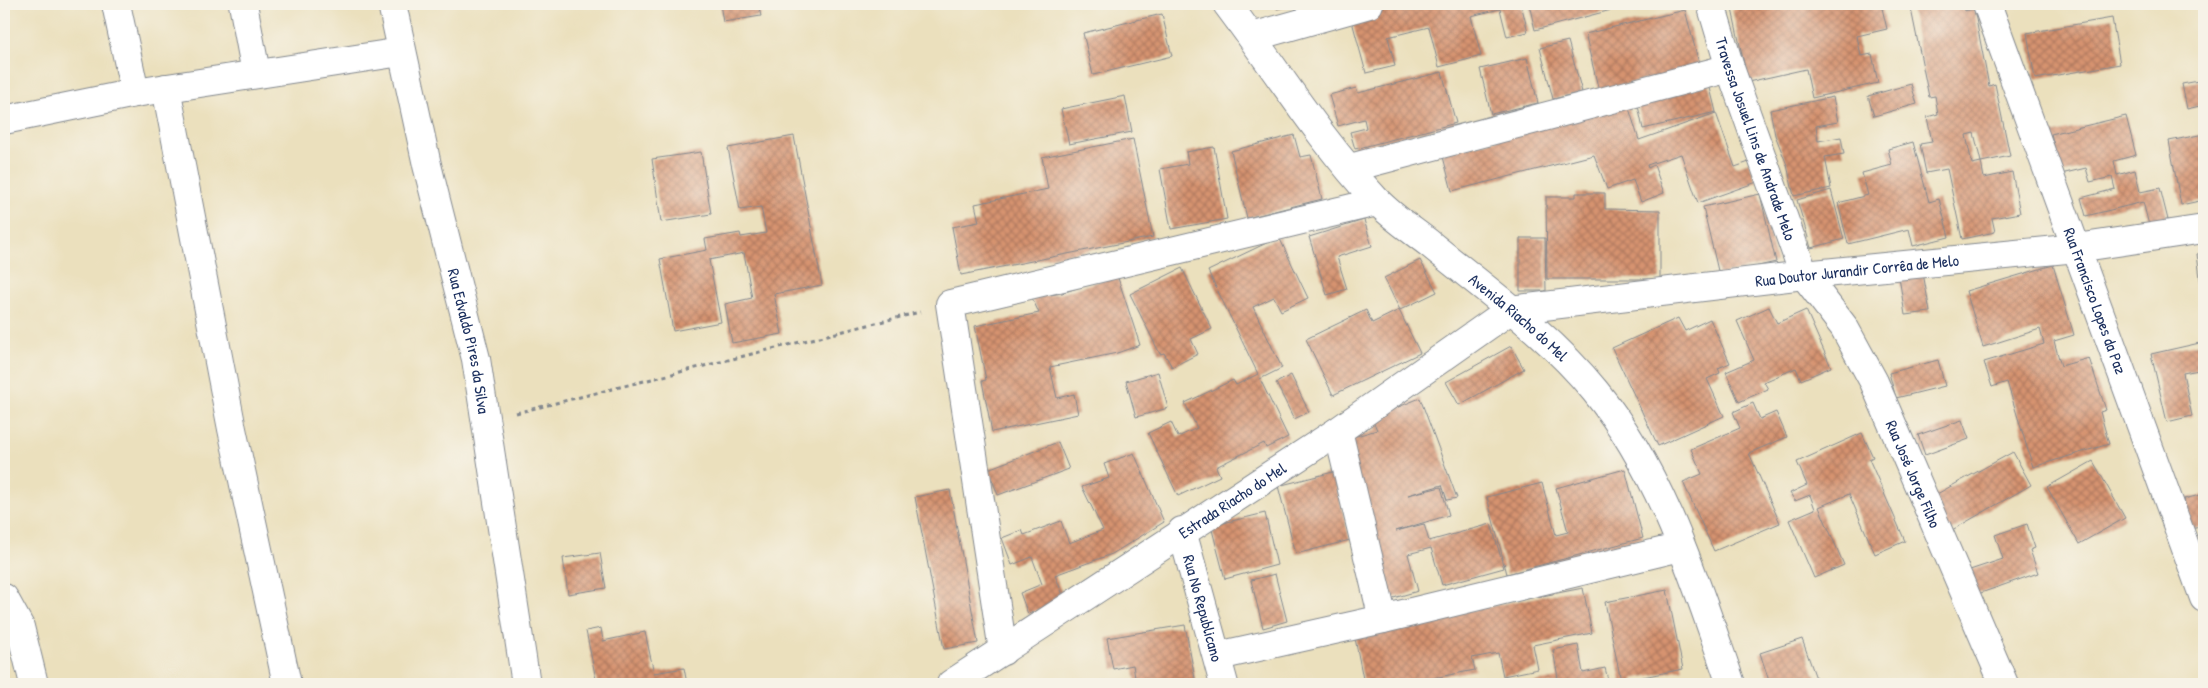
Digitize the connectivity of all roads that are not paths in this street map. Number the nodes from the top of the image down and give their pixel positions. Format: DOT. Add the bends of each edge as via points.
graph roads {
  1 [pos="116,4"];
  2 [pos="243,4"];
  3 [pos="392,4"];
  4 [pos="1227,4"];
  5 [pos="1369,4"];
  6 [pos="1711,4"];
  7 [pos="1987,4"];
  8 [pos="1252,37"];
  9 [pos="401,52"];
  10 [pos="1730,68"];
  11 [pos="256,73"];
  12 [pos="166,88"];
  13 [pos="135,93"];
  14 [pos="4,117"];
  15 [pos="1350,168"];
  16 [pos="1378,202"];
  17 [pos="2204,229"];
  18 [pos="2077,248"];
  19 [pos="1804,275"];
  20 [pos="1510,310"];
  21 [pos="1338,431"];
  22 [pos="1182,531"];
  23 [pos="1681,547"];
  24 [pos="4,598"];
  25 [pos="2204,598"];
  26 [pos="1383,619"];
  27 [pos="1003,652"];
  28 [pos="1218,656"];
  29 [pos="34,684"];
  30 [pos="287,684"];
  31 [pos="526,684"];
  32 [pos="951,684"];
  33 [pos="1224,684"];
  34 [pos="1731,684"];
  35 [pos="2004,684"];
  1 -- 13 [label="street"];
  2 -- 11 [label="street"];
  3 -- 9 [label="street, Rua Edvaldo Pires da Silva"];
  4 -- 8 [label="street, Avenida Riacho do Mel"];
  5 -- 8 [label="street"];
  6 -- 10 [label="street, Travessa Josuel Lins de Andrade Melo"];
  7 -- 18 [label="street, Rua Francisco Lopes da Paz"];
  8 -- 15 [label="street, Avenida Riacho do Mel" via="1309,118"];
  9 -- 11 [label="street"];
  9 -- 31 [label="street, Rua Edvaldo Pires da Silva" via="476,359"];
  10 -- 15 [label="street"];
  10 -- 19 [label="street, Travessa Josuel Lins de Andrade Melo"];
  11 -- 12 [label="street"];
  12 -- 13 [label="street"];
  12 -- 30 [label="street" via="232,429"];
  13 -- 14 [label="street"];
  15 -- 16 [label="street, Avenida Riacho do Mel"];
  16 -- 20 [label="street, Avenida Riacho do Mel"];
  16 -- 27 [label="street" via="950,304"];
  17 -- 18 [label="street, Rua Doutor Jurandir Corrêa de Melo"];
  18 -- 19 [label="street, Rua Doutor Jurandir Corrêa de Melo"];
  18 -- 25 [label="street, Rua Francisco Lopes da Paz"];
  19 -- 20 [label="street, Rua Doutor Jurandir Corrêa de Melo"];
  19 -- 35 [label="street, Rua José Jorge Filho" via="1844,327 1874,382"];
  20 -- 21 [label="street, Estrada Riacho do Mel"];
  20 -- 23 [label="street, Avenida Riacho do Mel" via="1551,345 1595,391 1651,479"];
  21 -- 22 [label="street, Estrada Riacho do Mel"];
  21 -- 26 [label="street"];
  22 -- 27 [label="street, Estrada Riacho do Mel"];
  22 -- 28 [label="street, Rua No Republicano"];
  23 -- 26 [label="street"];
  23 -- 34 [label="street, Avenida Riacho do Mel"];
  24 -- 29 [label="street" via="20,627"];
  26 -- 28 [label="street"];
  27 -- 32 [label="street, Estrada Riacho do Mel"];
  28 -- 33 [label="street, Rua No Republicano"];
}
